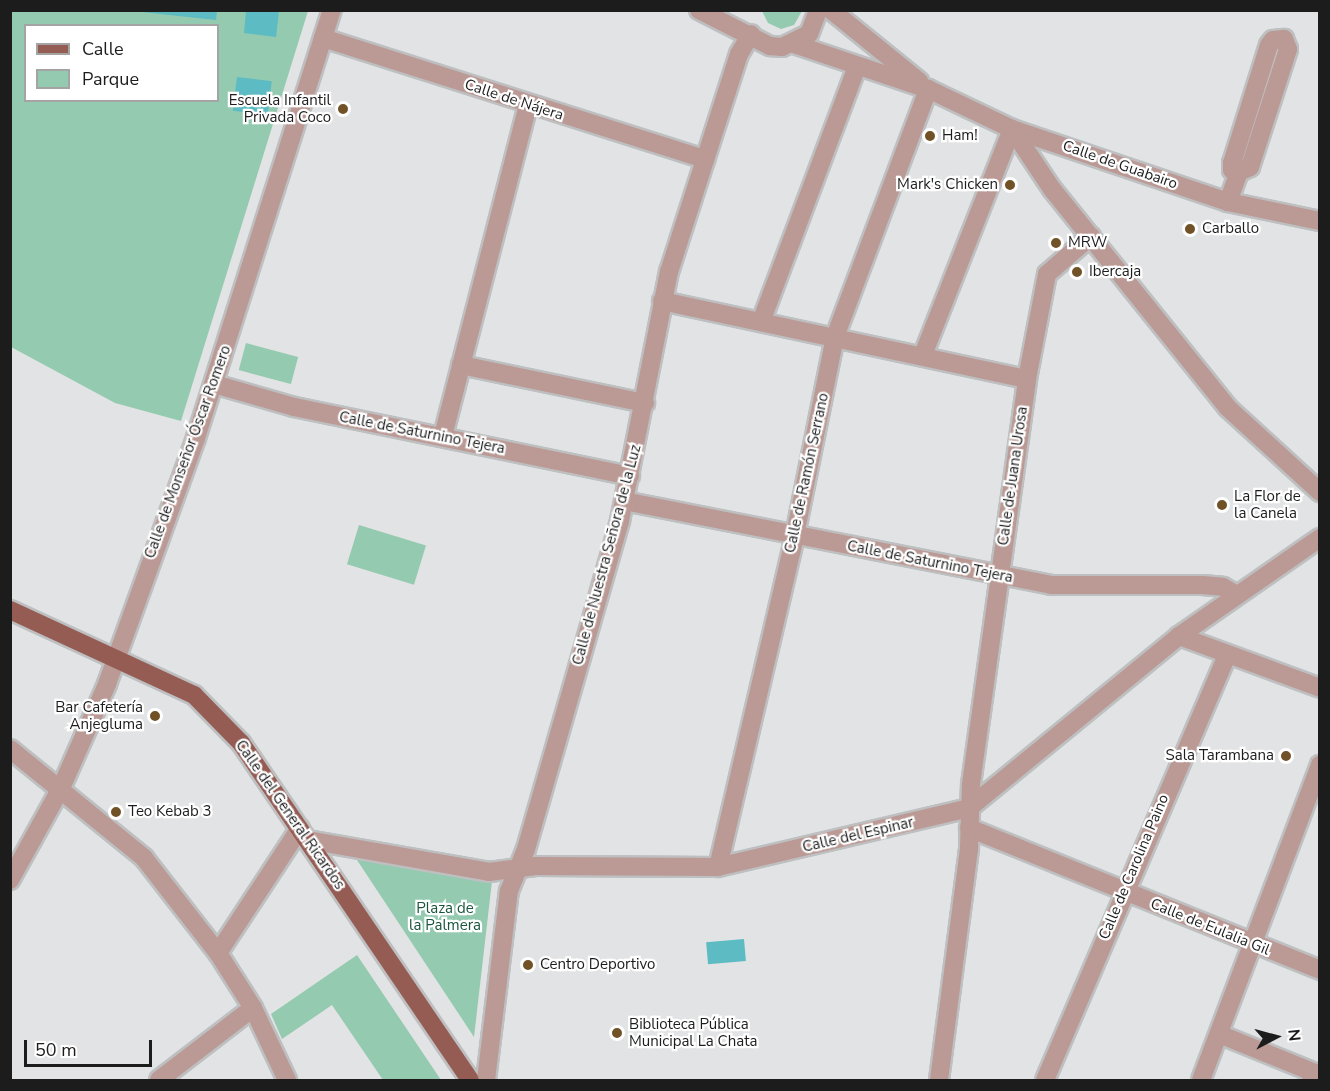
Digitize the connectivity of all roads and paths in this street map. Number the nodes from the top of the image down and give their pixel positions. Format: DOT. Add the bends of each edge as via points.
graph roads {
  1 [pos="332,10"];
  2 [pos="699,10"];
  3 [pos="741,10"];
  4 [pos="818,10"];
  5 [pos="831,10"];
  6 [pos="750,33"];
  7 [pos="323,38"];
  8 [pos="794,44"];
  9 [pos="857,66"];
  10 [pos="928,89"];
  11 [pos="528,105"];
  12 [pos="1012,129"];
  13 [pos="705,159"];
  14 [pos="1239,172"];
  15 [pos="1227,202"];
  16 [pos="1320,221"];
  17 [pos="1091,236"];
  18 [pos="662,301"];
  19 [pos="761,322"];
  20 [pos="835,337"];
  21 [pos="923,356"];
  22 [pos="461,365"];
  23 [pos="1027,379"];
  24 [pos="214,384"];
  25 [pos="645,403"];
  26 [pos="443,436"];
  27 [pos="630,477"];
  28 [pos="1320,492"];
  29 [pos="624,501"];
  30 [pos="795,535"];
  31 [pos="1320,538"];
  32 [pos="999,576"];
  33 [pos="1237,595"];
  34 [pos="10,610"];
  35 [pos="1179,636"];
  36 [pos="1227,655"];
  37 [pos="114,656"];
  38 [pos="1320,688"];
  39 [pos="10,749"];
  40 [pos="1320,765"];
  41 [pos="61,788"];
  42 [pos="969,808"];
  43 [pos="969,828"];
  44 [pos="304,834"];
  45 [pos="718,867"];
  46 [pos="515,870"];
  47 [pos="10,880"];
  48 [pos="1123,891"];
  49 [pos="1251,945"];
  50 [pos="218,953"];
  51 [pos="1320,970"];
  52 [pos="253,1008"];
  53 [pos="1219,1034"];
  54 [pos="159,1080"];
  55 [pos="286,1080"];
  56 [pos="470,1080"];
  57 [pos="486,1080"];
  58 [pos="939,1080"];
  59 [pos="1045,1080"];
  60 [pos="1201,1080"];
  61 [pos="1311,1080"];
  1 -- 7 [label="street, Calle de Monseñor Óscar Romero"];
  2 -- 6 [label="street"];
  3 -- 6 [label="street"];
  4 -- 8 [label="street" via="809,34"];
  5 -- 10 [label="street"];
  6 -- 8 [label="street" via="770,46"];
  6 -- 13 [label="street, Calle de Nuestra Señora de la Luz"];
  7 -- 11 [label="street, Calle de Nájera"];
  7 -- 24 [label="street, Calle de Monseñor Óscar Romero"];
  8 -- 9 [label="street"];
  9 -- 10 [label="street"];
  9 -- 19 [label="street"];
  10 -- 12 [label="street, Calle de Guabairo"];
  10 -- 20 [label="street, Calle de Ramón Serrano"];
  11 -- 13 [label="street, Calle de Nájera"];
  11 -- 22 [label="street"];
  12 -- 15 [label="street, Calle de Guabairo"];
  12 -- 17 [label="street" via="1037,170"];
  12 -- 21 [label="street"];
  13 -- 18 [label="street, Calle de Nuestra Señora de la Luz"];
  14 -- 14 [label="street" via="1250,168 1288,49 1284,39 1273,40 1269,45 1232,164 1232,170"];
  14 -- 15 [label="street"];
  15 -- 16 [label="street, Calle de Guabairo"];
  17 -- 23 [label="street, Calle de Juana Urosa" via="1047,274"];
  17 -- 28 [label="street" via="1228,408"];
  18 -- 19 [label="street"];
  18 -- 25 [label="street, Calle de Nuestra Señora de la Luz"];
  19 -- 20 [label="street"];
  20 -- 21 [label="street"];
  20 -- 30 [label="street, Calle de Ramón Serrano"];
  21 -- 23 [label="street"];
  22 -- 25 [label="street"];
  22 -- 26 [label="street"];
  23 -- 32 [label="street, Calle de Juana Urosa"];
  24 -- 26 [label="street, Calle de Saturnino Tejera" via="294,407"];
  24 -- 37 [label="street, Calle de Monseñor Óscar Romero"];
  25 -- 27 [label="street, Calle de Nuestra Señora de la Luz"];
  26 -- 27 [label="street, Calle de Saturnino Tejera"];
  27 -- 29 [label="street, Calle de Nuestra Señora de la Luz"];
  29 -- 30 [label="street, Calle de Saturnino Tejera"];
  29 -- 46 [label="street, Calle de Nuestra Señora de la Luz" via="526,849"];
  30 -- 32 [label="street, Calle de Saturnino Tejera"];
  30 -- 45 [label="street, Calle de Ramón Serrano"];
  31 -- 33 [label="street, Calle del Espinar"];
  32 -- 33 [label="street, Calle de Saturnino Tejera" via="1051,585 1202,585 1223,587"];
  32 -- 42 [label="street, Calle de Juana Urosa"];
  33 -- 35 [label="street, Calle del Espinar"];
  34 -- 37 [label="main road, Calle del General Ricardos"];
  35 -- 36 [label="street"];
  35 -- 42 [label="street, Calle del Espinar"];
  36 -- 38 [label="street"];
  36 -- 48 [label="street, Calle de Carolina Paino"];
  37 -- 41 [label="street, Calle de Monseñor Óscar Romero" via="107,684"];
  37 -- 44 [label="main road, Calle del General Ricardos" via="194,695 241,743"];
  39 -- 41 [label="street"];
  40 -- 49 [label="street"];
  41 -- 47 [label="street, Calle de Monseñor Óscar Romero"];
  41 -- 50 [label="street" via="144,858"];
  42 -- 43 [label="street, Calle de Juana Urosa"];
  42 -- 45 [label="street, Calle del Espinar"];
  43 -- 48 [label="street, Calle de Eulalia Gil"];
  43 -- 58 [label="street, Calle de Juana Urosa"];
  44 -- 46 [label="street, Calle del Espinar" via="489,872"];
  44 -- 50 [label="street"];
  44 -- 56 [label="main road, Calle del General Ricardos"];
  45 -- 46 [label="street, Calle del Espinar" via="536,866"];
  46 -- 57 [label="street, Calle de Nuestra Señora de la Luz" via="509,891"];
  48 -- 49 [label="street, Calle de Eulalia Gil"];
  48 -- 59 [label="street, Calle de Carolina Paino"];
  49 -- 51 [label="street, Calle de Eulalia Gil"];
  49 -- 53 [label="street"];
  50 -- 52 [label="street"];
  52 -- 54 [label="street"];
  52 -- 55 [label="street"];
  53 -- 60 [label="street"];
  53 -- 61 [label="street" via="1315,1073"];
}
